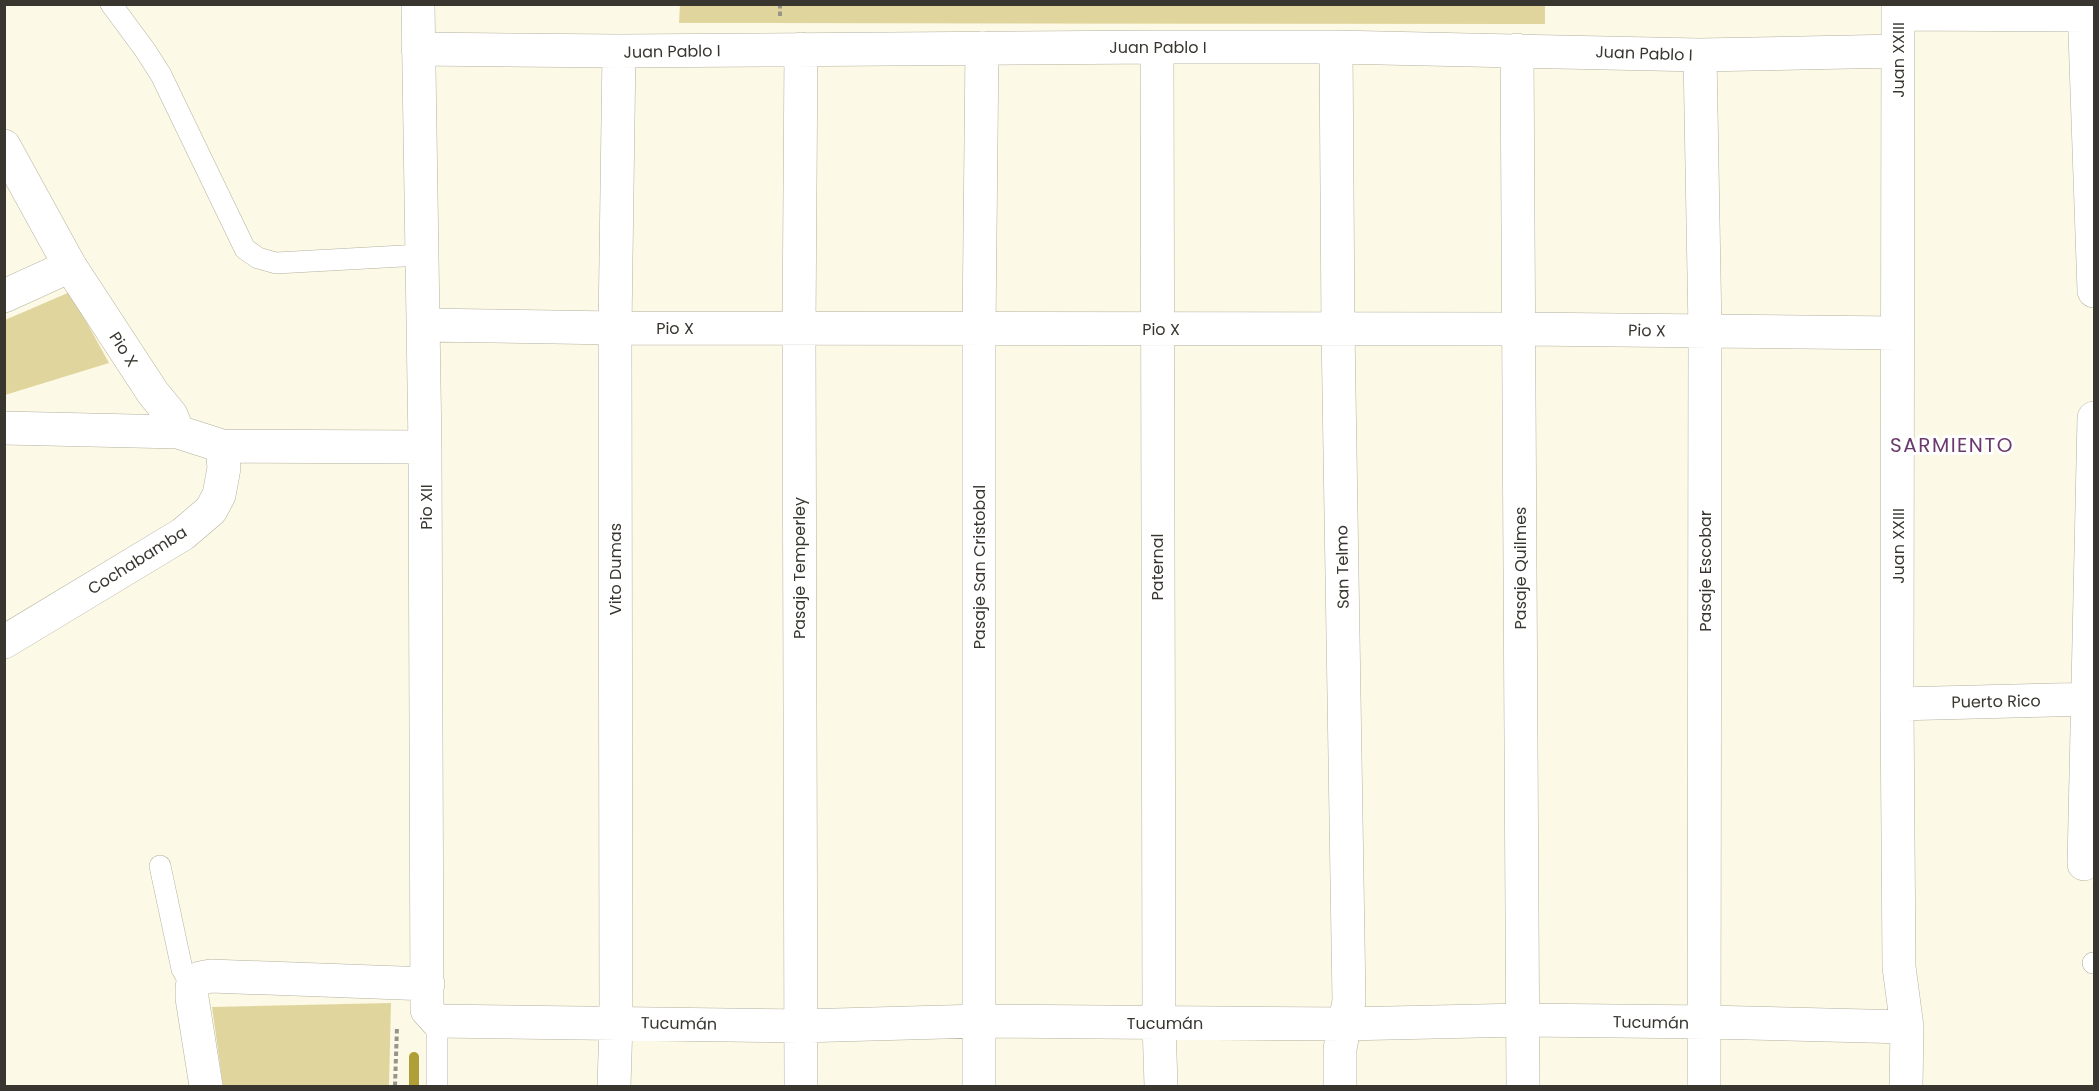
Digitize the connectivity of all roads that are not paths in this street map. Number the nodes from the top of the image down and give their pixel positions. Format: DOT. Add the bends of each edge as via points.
graph roads {
  1 [pos="111,4"];
  2 [pos="418,4"];
  3 [pos="1898,9"];
  4 [pos="2087,12"];
  5 [pos="1157,47"];
  6 [pos="1336,47"];
  7 [pos="982,48"];
  8 [pos="418,49"];
  9 [pos="801,50"];
  10 [pos="1517,50"];
  11 [pos="619,51"];
  12 [pos="1898,51"];
  13 [pos="1700,55"];
  14 [pos="4,146"];
  15 [pos="421,255"];
  16 [pos="70,266"];
  17 [pos="2094,291"];
  18 [pos="4,296"];
  19 [pos="423,325"];
  20 [pos="615,328"];
  21 [pos="799,328"];
  22 [pos="1519,328"];
  23 [pos="979,329"];
  24 [pos="1157,329"];
  25 [pos="1338,329"];
  26 [pos="1705,330"];
  27 [pos="1899,333"];
  28 [pos="2094,418"];
  29 [pos="4,428"];
  30 [pos="178,432"];
  31 [pos="222,446"];
  32 [pos="425,447"];
  33 [pos="4,642"];
  34 [pos="2091,699"];
  35 [pos="1897,704"];
  36 [pos="2084,864"];
  37 [pos="160,866"];
  38 [pos="192,987"];
  39 [pos="423,999"];
  40 [pos="1523,1020"];
  41 [pos="980,1021"];
  42 [pos="616,1022"];
  43 [pos="1706,1022"];
  44 [pos="1159,1023"];
  45 [pos="1345,1024"];
  46 [pos="800,1026"];
  47 [pos="1907,1028"];
  48 [pos="206,1086"];
  49 [pos="437,1086"];
  50 [pos="614,1086"];
  51 [pos="801,1086"];
  52 [pos="979,1086"];
  53 [pos="1161,1086"];
  54 [pos="1340,1086"];
  55 [pos="1523,1086"];
  56 [pos="1704,1086"];
  57 [pos="1906,1086"];
  1 -- 15 [label="lane" via="161,75 245,249 276,263"];
  2 -- 8 [label="street, Pio XII"];
  3 -- 4 [label="street"];
  3 -- 12 [label="street, Juan XXIII"];
  4 -- 17 [label="street"];
  5 -- 6 [label="street, Juan Pablo I"];
  5 -- 7 [label="street, Juan Pablo I"];
  5 -- 24 [label="street, Paternal"];
  6 -- 10 [label="street, Juan Pablo I"];
  6 -- 25 [label="street, San Telmo"];
  7 -- 9 [label="street, Juan Pablo I"];
  7 -- 23 [label="street, Pasaje San Cristobal"];
  8 -- 11 [label="street, Juan Pablo I"];
  8 -- 15 [label="street, Pio XII"];
  9 -- 11 [label="street, Juan Pablo I"];
  9 -- 21 [label="street, Pasaje Temperley"];
  10 -- 13 [label="street, Juan Pablo I"];
  10 -- 22 [label="street, Pasaje Quilmes"];
  11 -- 20 [label="street, Vito Dumas"];
  12 -- 13 [label="street, Juan Pablo I"];
  12 -- 27 [label="street, Juan XXIII"];
  13 -- 26 [label="street, Pasaje Escobar"];
  14 -- 16 [label="street, Pio X"];
  15 -- 19 [label="street, Pio XII"];
  16 -- 18 [label="street"];
  16 -- 30 [label="street, Pio X" via="171,415"];
  19 -- 20 [label="street, Pio X"];
  19 -- 32 [label="street, Pio XII"];
  20 -- 21 [label="street, Pio X"];
  20 -- 42 [label="street, Vito Dumas"];
  21 -- 23 [label="street, Pio X"];
  21 -- 46 [label="street, Pasaje Temperley"];
  22 -- 25 [label="street, Pio X"];
  22 -- 26 [label="street, Pio X"];
  22 -- 40 [label="street, Pasaje Quilmes"];
  23 -- 24 [label="street, Pio X"];
  23 -- 41 [label="street, Pasaje San Cristobal"];
  24 -- 25 [label="street, Pio X"];
  24 -- 44 [label="street, Paternal"];
  25 -- 45 [label="street, San Telmo" via="1349,1001"];
  26 -- 27 [label="street, Pio X"];
  26 -- 43 [label="street, Pasaje Escobar"];
  27 -- 35 [label="street, Juan XXIII"];
  28 -- 34 [label="street"];
  29 -- 30 [label="street"];
  30 -- 31 [label="street"];
  31 -- 32 [label="street"];
  31 -- 33 [label="street, Cochabamba" via="224,468 219,495 211,510 183,534"];
  32 -- 39 [label="street, Pio XII"];
  34 -- 35 [label="street, Puerto Rico"];
  34 -- 36 [label="street"];
  35 -- 47 [label="street, Juan XXIII" via="1899,967"];
  37 -- 38 [label="lane" via="182,969"];
  38 -- 39 [label="street, Tucumán" via="200,978 211,976"];
  38 -- 48 [label="street"];
  39 -- 42 [label="street, Tucumán"];
  39 -- 49 [label="lane"];
  40 -- 43 [label="street, Tucumán"];
  40 -- 45 [label="street, Tucumán"];
  40 -- 55 [label="street, Pasaje Quilmes"];
  41 -- 44 [label="street, Tucumán"];
  41 -- 46 [label="street, Tucumán"];
  41 -- 52 [label="street, Pasaje San Cristobal"];
  42 -- 46 [label="street, Tucumán"];
  42 -- 50 [label="street, Vito Dumas"];
  43 -- 47 [label="street, Tucumán"];
  43 -- 56 [label="street, Pasaje Escobar"];
  44 -- 45 [label="street, Tucumán"];
  44 -- 53 [label="street, Paternal"];
  45 -- 54 [label="street, San Telmo"];
  46 -- 51 [label="street, Pasaje Temperley"];
  47 -- 57 [label="street, Juan XXIII"];
}
